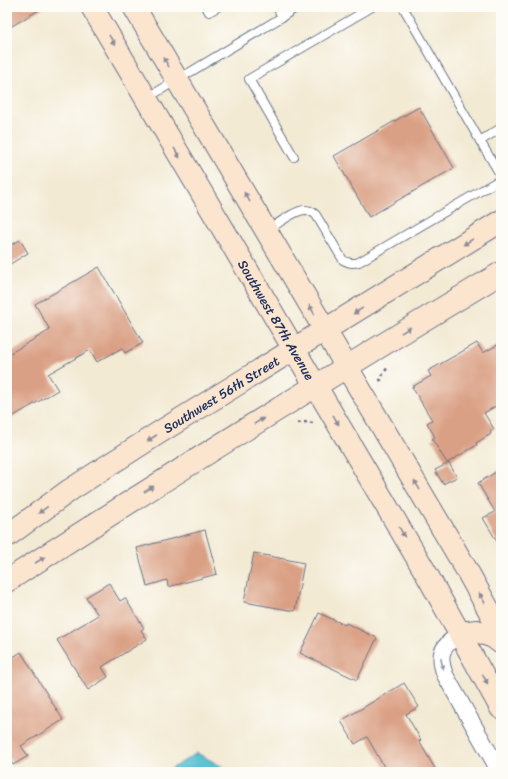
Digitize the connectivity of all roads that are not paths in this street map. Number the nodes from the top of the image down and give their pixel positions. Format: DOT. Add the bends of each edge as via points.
graph roads {
  1 [pos="92,7"];
  2 [pos="134,7"];
  3 [pos="206,7"];
  4 [pos="218,7"];
  5 [pos="276,7"];
  6 [pos="297,7"];
  7 [pos="372,7"];
  8 [pos="403,7"];
  9 [pos="282,17"];
  10 [pos="177,80"];
  11 [pos="146,98"];
  12 [pos="501,128"];
  13 [pos="480,141"];
  14 [pos="294,157"];
  15 [pos="501,176"];
  16 [pos="501,179"];
  17 [pos="501,221"];
  18 [pos="267,231"];
  19 [pos="501,273"];
  20 [pos="325,331"];
  21 [pos="294,350"];
  22 [pos="347,367"];
  23 [pos="316,386"];
  24 [pos="7,536"];
  25 [pos="7,581"];
  26 [pos="501,632"];
  27 [pos="460,633"];
  28 [pos="501,643"];
  29 [pos="501,708"];
  30 [pos="500,772"];
  1 -- 11 [label="main road, Southwest 87th Avenue, one-way"];
  10 -- 2 [label="main road, one-way"];
  3 -- 4 [label="lane" via="209,12"];
  5 -- 9 [label="lane"];
  6 -- 9 [label="lane"];
  7 -- 14 [label="lane" via="249,79"];
  8 -- 13 [label="lane"];
  9 -- 10 [label="lane"];
  10 -- 11 [label="lane"];
  18 -- 10 [label="main road, one-way"];
  11 -- 21 [label="main road, Southwest 87th Avenue, one-way"];
  12 -- 13 [label="lane"];
  13 -- 15 [label="lane"];
  16 -- 18 [label="lane" via="359,262 343,260 316,215 310,211 298,212"];
  17 -- 20 [label="main road, Southwest 56th Street, one-way"];
  20 -- 18 [label="main road, one-way"];
  22 -- 19 [label="main road, one-way"];
  20 -- 21 [label="main road, Southwest 56th Street"];
  20 -- 22 [label="main road"];
  21 -- 23 [label="main road, Southwest 87th Avenue"];
  21 -- 24 [label="main road, Southwest 56th Street, one-way" via="70,490"];
  22 -- 23 [label="main road"];
  26 -- 22 [label="main road, one-way"];
  25 -- 23 [label="main road, one-way"];
  23 -- 27 [label="main road, Southwest 87th Avenue, one-way"];
  27 -- 28 [label="main road" via="477,631 494,637"];
  27 -- 29 [label="main road, Southwest 87th Avenue, one-way"];
  27 -- 30 [label="street, one-way" via="449,641 444,649 440,656 441,664"];
}
